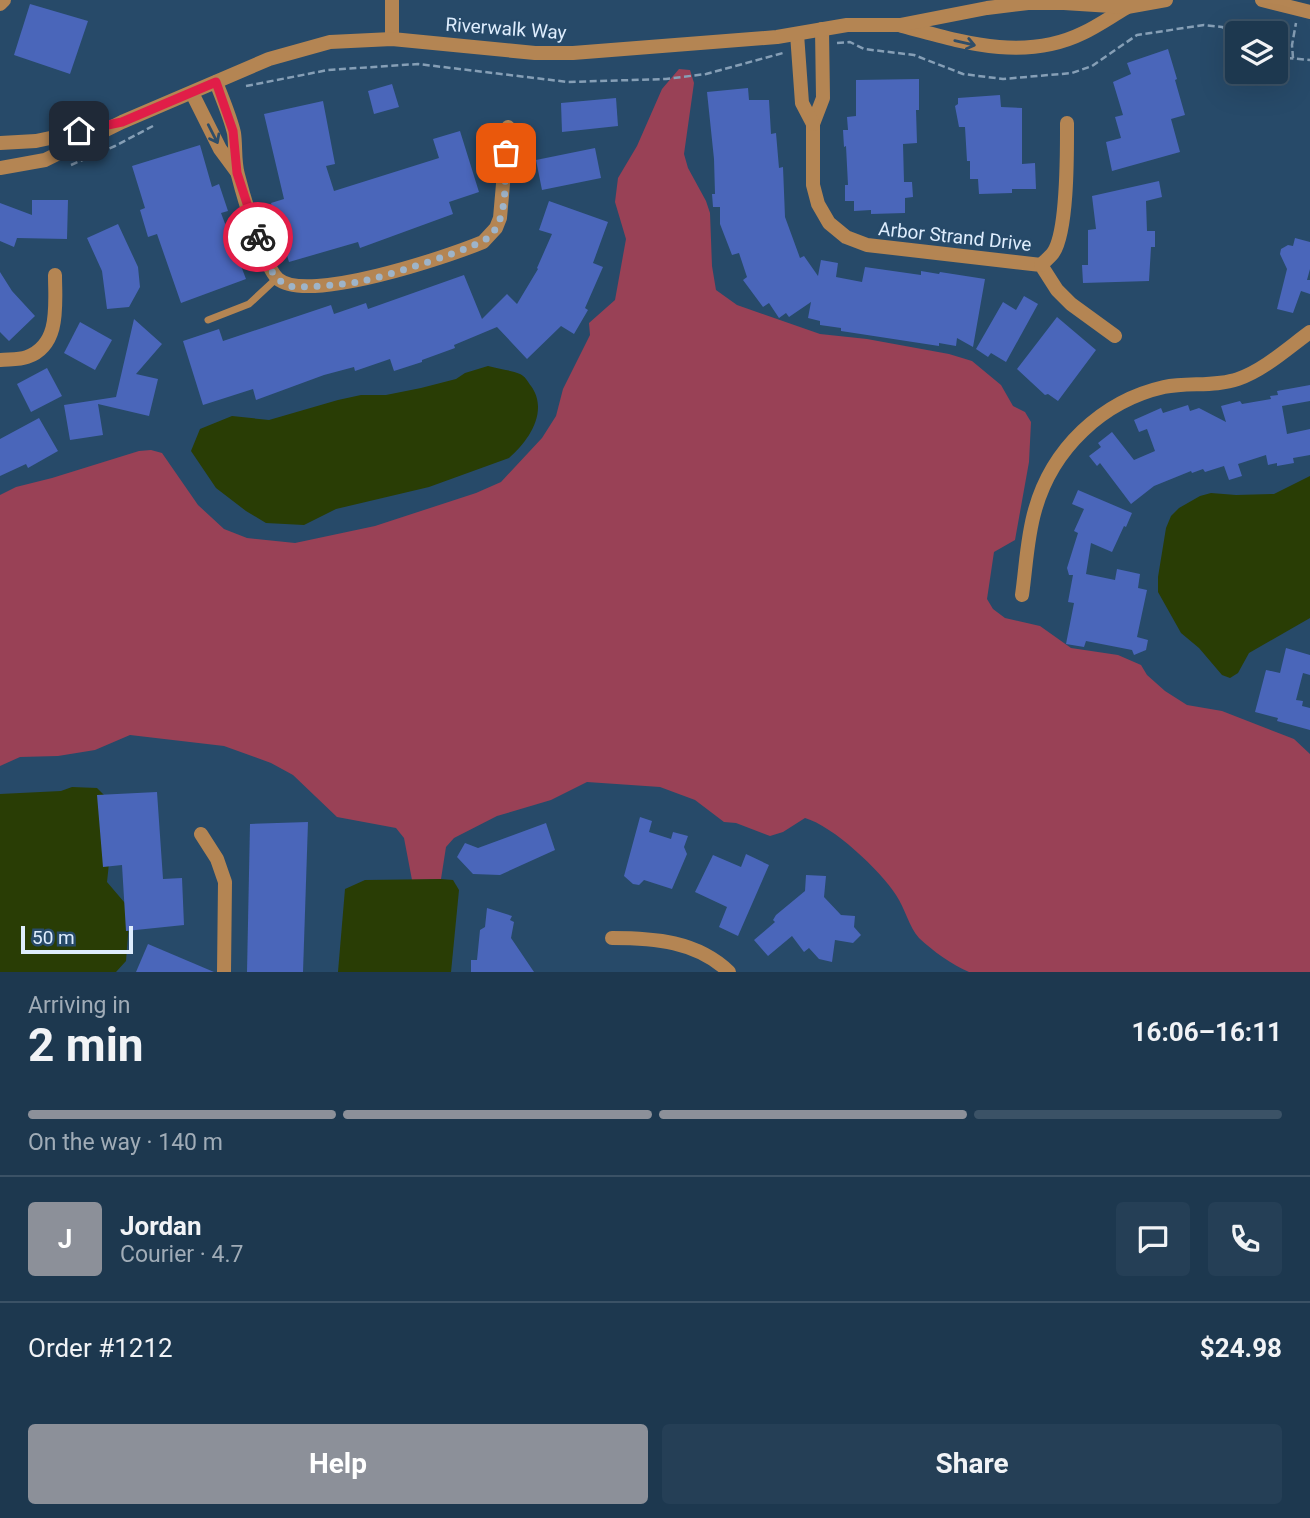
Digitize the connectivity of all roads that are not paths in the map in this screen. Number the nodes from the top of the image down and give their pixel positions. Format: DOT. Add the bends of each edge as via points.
graph roads {
  1 [pos="4,0"];
  2 [pos="392,0"];
  3 [pos="1166,0"];
  4 [pos="1262,0"];
  5 [pos="1145,2"];
  6 [pos="0,4"];
  7 [pos="1127,7"];
  8 [pos="1304,14"];
  9 [pos="900,25"];
  10 [pos="822,29"];
  11 [pos="796,34"];
  12 [pos="392,39"];
  13 [pos="216,82"];
  14 [pos="192,93"];
  15 [pos="122,122"];
  16 [pos="1067,123"];
  17 [pos="813,124"];
  18 [pos="508,127"];
  19 [pos="0,143"];
  20 [pos="0,168"];
  21 [pos="237,173"];
  22 [pos="1041,265"];
  23 [pos="55,275"];
  24 [pos="276,278"];
  25 [pos="208,320"];
  26 [pos="1310,332"];
  27 [pos="1115,336"];
  28 [pos="0,360"];
  29 [pos="1022,595"];
  30 [pos="201,834"];
  31 [pos="611,938"];
  32 [pos="224,972"];
  33 [pos="729,972"];
  1 -- 6 [label="street"];
  2 -- 12 [label="street"];
  3 -- 5 [label="street, Riverwalk Way"];
  4 -- 8 [label="street"];
  5 -- 7 [label="street, Riverwalk Way"];
  7 -- 9 [label="street, Riverwalk Way" via="1028,3"];
  9 -- 7 [label="street, Riverwalk Way, one-way" via="970,44 1014,48 1082,34"];
  9 -- 10 [label="street, Riverwalk Way"];
  10 -- 11 [label="street, Riverwalk Way"];
  10 -- 17 [label="street, Arbor Strand Drive" via="823,98"];
  11 -- 12 [label="street, Riverwalk Way" via="573,53"];
  11 -- 17 [label="street, Arbor Strand Drive" via="802,103"];
  12 -- 13 [label="street, Riverwalk Way" via="309,47"];
  13 -- 14 [label="street, Riverwalk Way"];
  13 -- 21 [label="street" via="233,131"];
  14 -- 15 [label="street, Riverwalk Way"];
  14 -- 21 [label="street, one-way"];
  15 -- 19 [label="street, Riverwalk Way" via="36,141"];
  15 -- 20 [label="street, Riverwalk Way" via="45,159"];
  16 -- 22 [label="street" via="1063,219 1055,251"];
  17 -- 22 [label="street, Arbor Strand Drive" via="813,185 818,204 829,223 846,237 867,245"];
  18 -- 24 [label="street" via="500,218 483,242 357,282 307,287 290,286"];
  21 -- 24 [label="street"];
  22 -- 27 [label="street, Arbor Strand Drive" via="1071,304"];
  23 -- 28 [label="street" via="54,327 44,345 28,357"];
  24 -- 25 [label="lane" via="249,304"];
  26 -- 29 [label="street" via="1237,379 1149,391 1090,423 1060,456 1040,494"];
  30 -- 32 [label="street" via="225,882"];
  31 -- 33 [label="street" via="675,943 709,957"];
}
